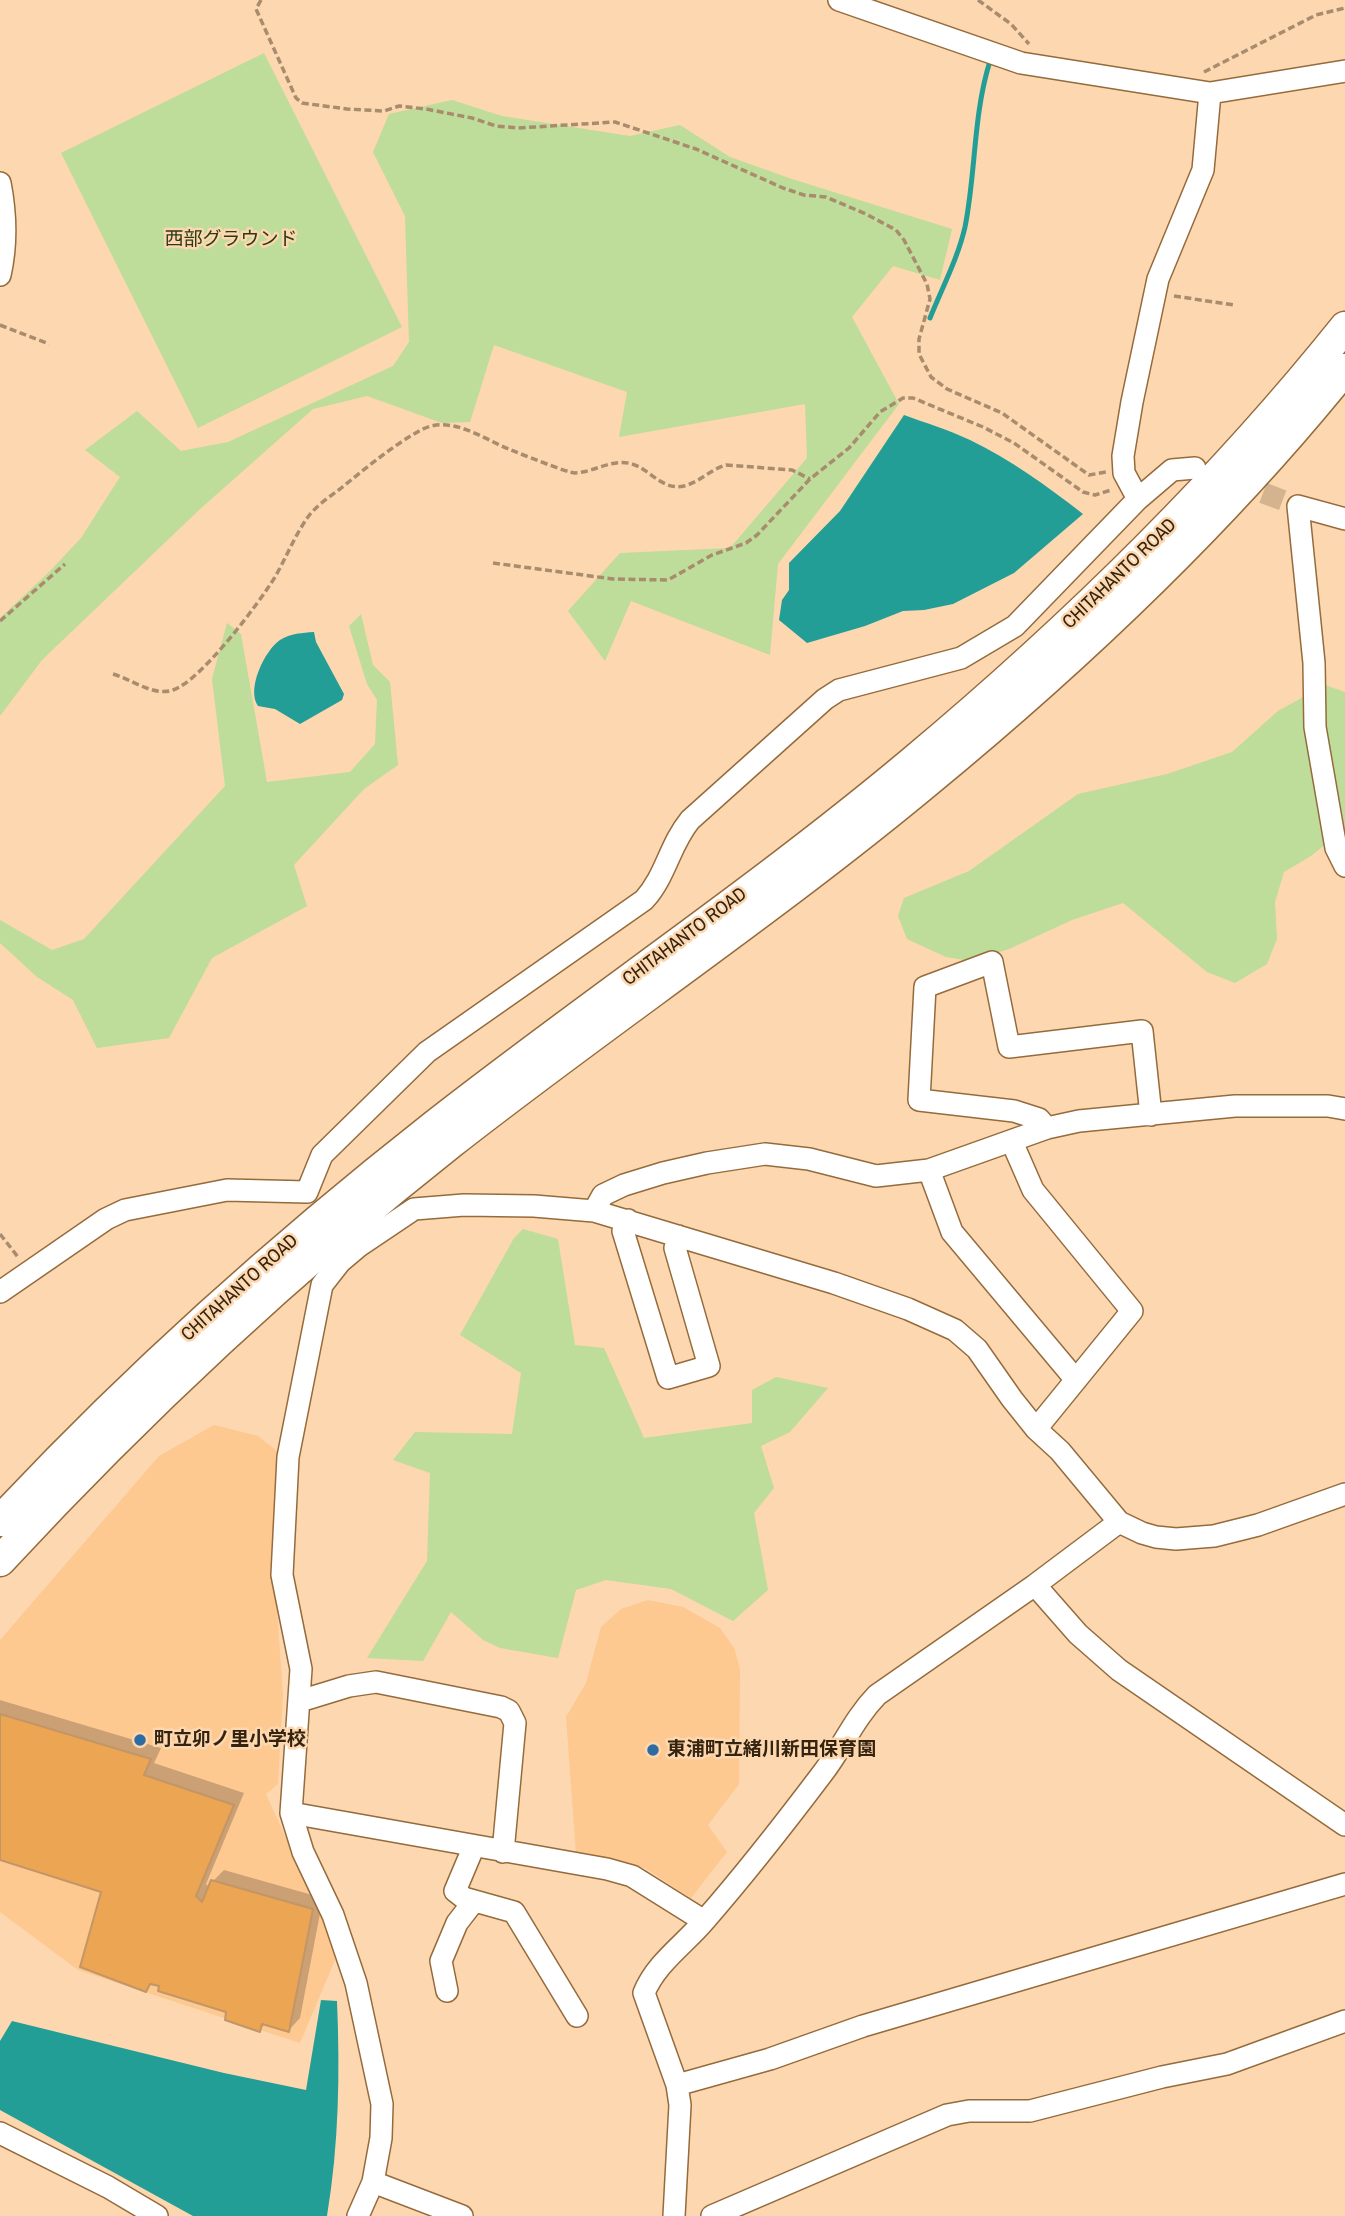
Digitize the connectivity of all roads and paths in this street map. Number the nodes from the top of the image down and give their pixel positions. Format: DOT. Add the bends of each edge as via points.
graph roads {
  1 [pos="261,0"];
  2 [pos="839,0"];
  3 [pos="978,0"];
  4 [pos="1345,8"];
  5 [pos="1030,64"];
  6 [pos="1345,71"];
  7 [pos="1205,93"];
  8 [pos="0,183"];
  9 [pos="0,275"];
  10 [pos="1154,294"];
  11 [pos="1234,305"];
  12 [pos="0,325"];
  13 [pos="1345,327"];
  14 [pos="49,344"];
  15 [pos="1345,369"];
  16 [pos="1195,468"];
  17 [pos="810,479"];
  18 [pos="1131,483"];
  19 [pos="1345,519"];
  20 [pos="493,563"];
  21 [pos="65,564"];
  22 [pos="0,621"];
  23 [pos="113,674"];
  24 [pos="1345,866"];
  25 [pos="1345,1109"];
  26 [pos="1151,1115"];
  27 [pos="1047,1128"];
  28 [pos="1012,1142"];
  29 [pos="929,1170"];
  30 [pos="594,1211"];
  31 [pos="628,1220"];
  32 [pos="0,1234"];
  33 [pos="678,1236"];
  34 [pos="29,1272"];
  35 [pos="0,1292"];
  36 [pos="1076,1380"];
  37 [pos="1036,1429"];
  38 [pos="1345,1494"];
  39 [pos="0,1521"];
  40 [pos="1119,1522"];
  41 [pos="0,1561"];
  42 [pos="1035,1585"];
  43 [pos="300,1701"];
  44 [pos="291,1812"];
  45 [pos="1345,1825"];
  46 [pos="474,1846"];
  47 [pos="503,1852"];
  48 [pos="1345,1884"];
  49 [pos="474,1901"];
  50 [pos="704,1921"];
  51 [pos="447,1991"];
  52 [pos="577,2016"];
  53 [pos="1345,2021"];
  54 [pos="677,2085"];
  55 [pos="0,2133"];
  56 [pos="373,2182"];
  57 [pos="157,2216"];
  58 [pos="358,2216"];
  59 [pos="462,2216"];
  60 [pos="674,2216"];
  61 [pos="712,2216"];
  1 -- 18 [label="path" via="256,9 302,103 384,111 399,106 426,109 518,128 615,122 696,149 783,188 826,197 886,224 904,240 927,284 930,299 919,354 931,377 1002,413 1089,475"];
  2 -- 5 [label="street"];
  3 -- 5 [label="path" via="1027,41"];
  4 -- 7 [label="path" via="1316,15 1204,72"];
  5 -- 7 [label="street"];
  6 -- 7 [label="street"];
  7 -- 10 [label="street" via="1203,170"];
  8 -- 9 [label="street" via="6,214"];
  10 -- 11 [label="path"];
  10 -- 18 [label="street" via="1123,456"];
  12 -- 14 [label="path"];
  13 -- 39 [label="highway, CHITAHANTO ROAD" via="1219,476 1011,678 817,839 436,1125 295,1239 157,1363"];
  15 -- 41 [label="highway, CHITAHANTO ROAD" via="1238,494 1029,696 863,834 449,1145 314,1257 177,1380"];
  16 -- 18 [label="street"];
  17 -- 18 [label="path" via="849,448 880,412 903,398 913,398 983,426 1083,492 1105,493"];
  17 -- 20 [label="path" via="757,535 668,580 614,579"];
  17 -- 23 [label="path" via="792,470 726,465 675,487 638,466 618,462 573,473 466,430 433,425 387,451 309,516 250,612 183,685 160,692"];
  18 -- 34 [label="street" via="1016,626 961,658 839,690 825,699 690,820 678,834 658,885 644,900 427,1052 322,1155 307,1192 227,1190 125,1210"];
  19 -- 24 [label="street" via="1298,506 1314,663 1315,727 1336,848"];
  21 -- 22 [label="path"];
  25 -- 26 [label="street" via="1263,1105"];
  26 -- 27 [label="street"];
  26 -- 27 [label="street" via="1142,1031 1009,1047 992,962 925,987 919,1100 1014,1111 1039,1119"];
  27 -- 28 [label="street"];
  28 -- 29 [label="street"];
  28 -- 36 [label="street" via="1033,1190 1132,1311"];
  29 -- 30 [label="street" via="876,1176 809,1159 765,1154 696,1165 624,1185 603,1195"];
  29 -- 36 [label="street" via="952,1232"];
  30 -- 31 [label="street"];
  30 -- 43 [label="street" via="464,1205 414,1209 359,1246 322,1285 288,1457 282,1575 301,1669"];
  31 -- 33 [label="street"];
  31 -- 33 [label="street" via="623,1231 668,1378 709,1366 675,1248"];
  32 -- 34 [label="path"];
  33 -- 37 [label="street" via="834,1283 955,1330 977,1349"];
  34 -- 35 [label="street"];
  36 -- 37 [label="street"];
  37 -- 40 [label="street"];
  38 -- 40 [label="street" via="1214,1536 1156,1537"];
  40 -- 42 [label="street"];
  42 -- 45 [label="street" via="1078,1634 1119,1670"];
  42 -- 50 [label="street" via="862,1710 825,1770"];
  43 -- 44 [label="street"];
  43 -- 47 [label="street" via="376,1682 509,1711 515,1723"];
  44 -- 46 [label="street"];
  44 -- 56 [label="street" via="356,1983 382,2104"];
  46 -- 47 [label="street"];
  46 -- 49 [label="street" via="455,1891"];
  47 -- 50 [label="street" via="632,1875"];
  48 -- 54 [label="street"];
  49 -- 51 [label="street" via="457,1923 441,1961"];
  49 -- 52 [label="street" via="514,1912"];
  50 -- 54 [label="street" via="656,1971 645,1993"];
  53 -- 61 [label="street" via="1227,2064 1030,2111 947,2115"];
  54 -- 60 [label="street"];
  55 -- 57 [label="street"];
  56 -- 58 [label="street"];
  56 -- 59 [label="street"];
}
